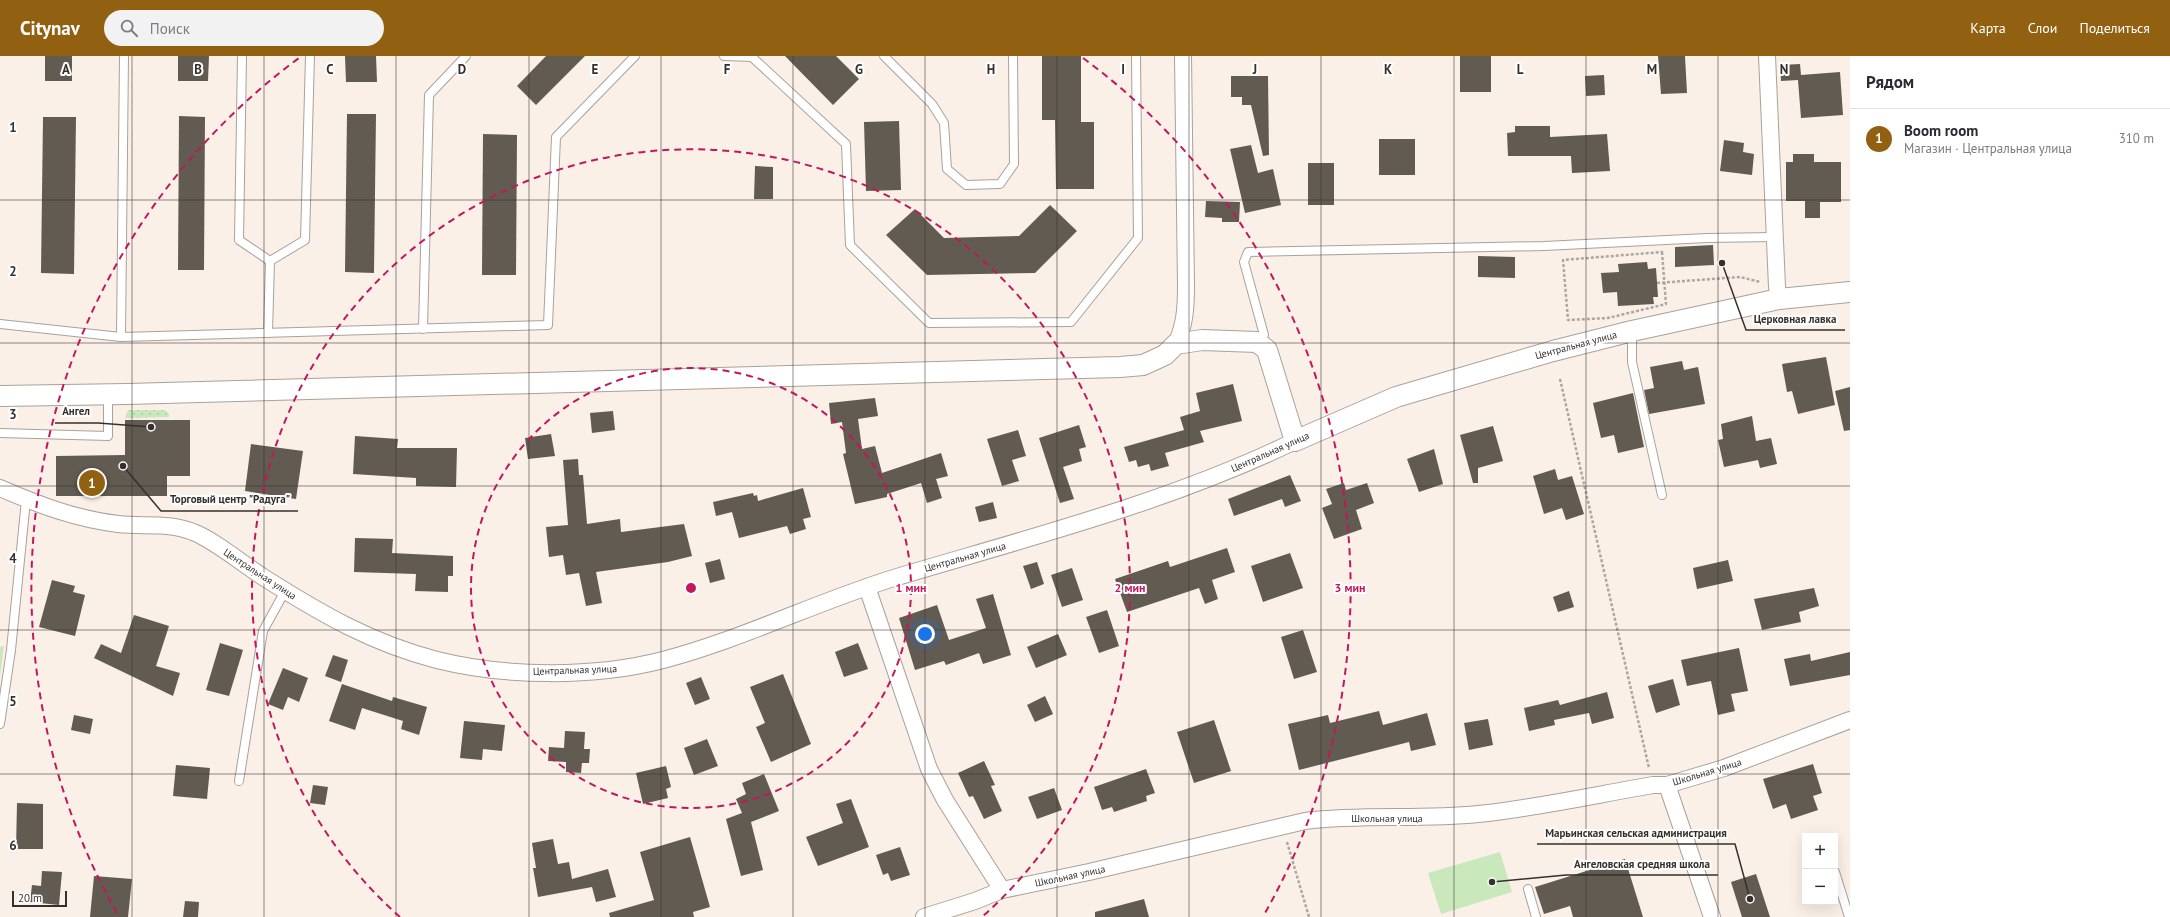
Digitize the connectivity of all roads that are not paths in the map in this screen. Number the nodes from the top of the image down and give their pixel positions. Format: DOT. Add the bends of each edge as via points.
graph roads {
  1 [pos="124,56"];
  2 [pos="242,56"];
  3 [pos="310,56"];
  4 [pos="466,56"];
  5 [pos="635,56"];
  6 [pos="724,56"];
  7 [pos="884,56"];
  8 [pos="1013,56"];
  9 [pos="1136,56"];
  10 [pos="1183,56"];
  11 [pos="1767,56"];
  12 [pos="1775,237"];
  13 [pos="270,261"];
  14 [pos="1850,292"];
  15 [pos="1779,299"];
  16 [pos="0,324"];
  17 [pos="423,329"];
  18 [pos="1632,331"];
  19 [pos="268,333"];
  20 [pos="121,337"];
  21 [pos="1257,342"];
  22 [pos="1176,344"];
  23 [pos="108,394"];
  24 [pos="0,396"];
  25 [pos="0,433"];
  26 [pos="1295,441"];
  27 [pos="0,488"];
  28 [pos="1662,495"];
  29 [pos="26,500"];
  30 [pos="867,588"];
  31 [pos="285,591"];
  32 [pos="1,710"];
  33 [pos="1850,720"];
  34 [pos="0,724"];
  35 [pos="239,781"];
  36 [pos="1660,785"];
  37 [pos="1838,881"];
  38 [pos="1528,889"];
  39 [pos="1002,890"];
  40 [pos="924,917"];
  41 [pos="1536,917"];
  42 [pos="1712,917"];
  43 [pos="1850,917"];
  1 -- 20 [label="lane"];
  2 -- 13 [label="lane" via="239,240"];
  3 -- 13 [label="lane" via="305,240"];
  4 -- 17 [label="lane" via="429,95"];
  5 -- 17 [label="lane" via="556,137 548,325"];
  6 -- 9 [label="lane" via="752,57 846,144 850,245 929,323 937,323 1071,322 1138,238"];
  7 -- 8 [label="lane" via="932,104 944,123 947,169 966,185 1000,184 1014,164"];
  10 -- 22 [label="street" via="1186,307"];
  11 -- 12 [label="street"];
  12 -- 15 [label="street"];
  12 -- 21 [label="lane" via="1544,246 1248,252 1244,262 1264,335"];
  13 -- 19 [label="lane"];
  14 -- 15 [label="street, Центральная улица"];
  15 -- 18 [label="street, Центральная улица"];
  16 -- 20 [label="lane"];
  17 -- 19 [label="lane"];
  18 -- 26 [label="street, Центральная улица" via="1553,351 1396,397"];
  18 -- 28 [label="lane" via="1632,362"];
  19 -- 20 [label="lane"];
  21 -- 22 [label="street" via="1202,340"];
  21 -- 26 [label="street" via="1267,350"];
  22 -- 23 [label="street" via="1165,355 1143,365 1120,367"];
  23 -- 24 [label="street"];
  23 -- 25 [label="lane" via="108,436"];
  26 -- 30 [label="street, Центральная улица" via="1195,485"];
  27 -- 29 [label="street, Центральная улица"];
  29 -- 31 [label="street, Центральная улица" via="88,520 123,525 172,526 195,533"];
  29 -- 32 [label="lane" via="11,650"];
  30 -- 31 [label="street, Центральная улица" via="706,647 663,660 625,668 582,672 486,668 438,660 392,647 348,629"];
  30 -- 39 [label="street" via="930,769 945,800"];
  31 -- 35 [label="lane" via="263,631"];
  32 -- 34 [label="lane"];
  33 -- 36 [label="street, Школьная улица" via="1724,768"];
  36 -- 39 [label="street, Школьная улица" via="1479,814 1419,819 1336,817 1305,821"];
  36 -- 42 [label="street"];
  37 -- 43 [label="lane"];
  38 -- 41 [label="lane"];
  39 -- 40 [label="street, Школьная улица"];
}
